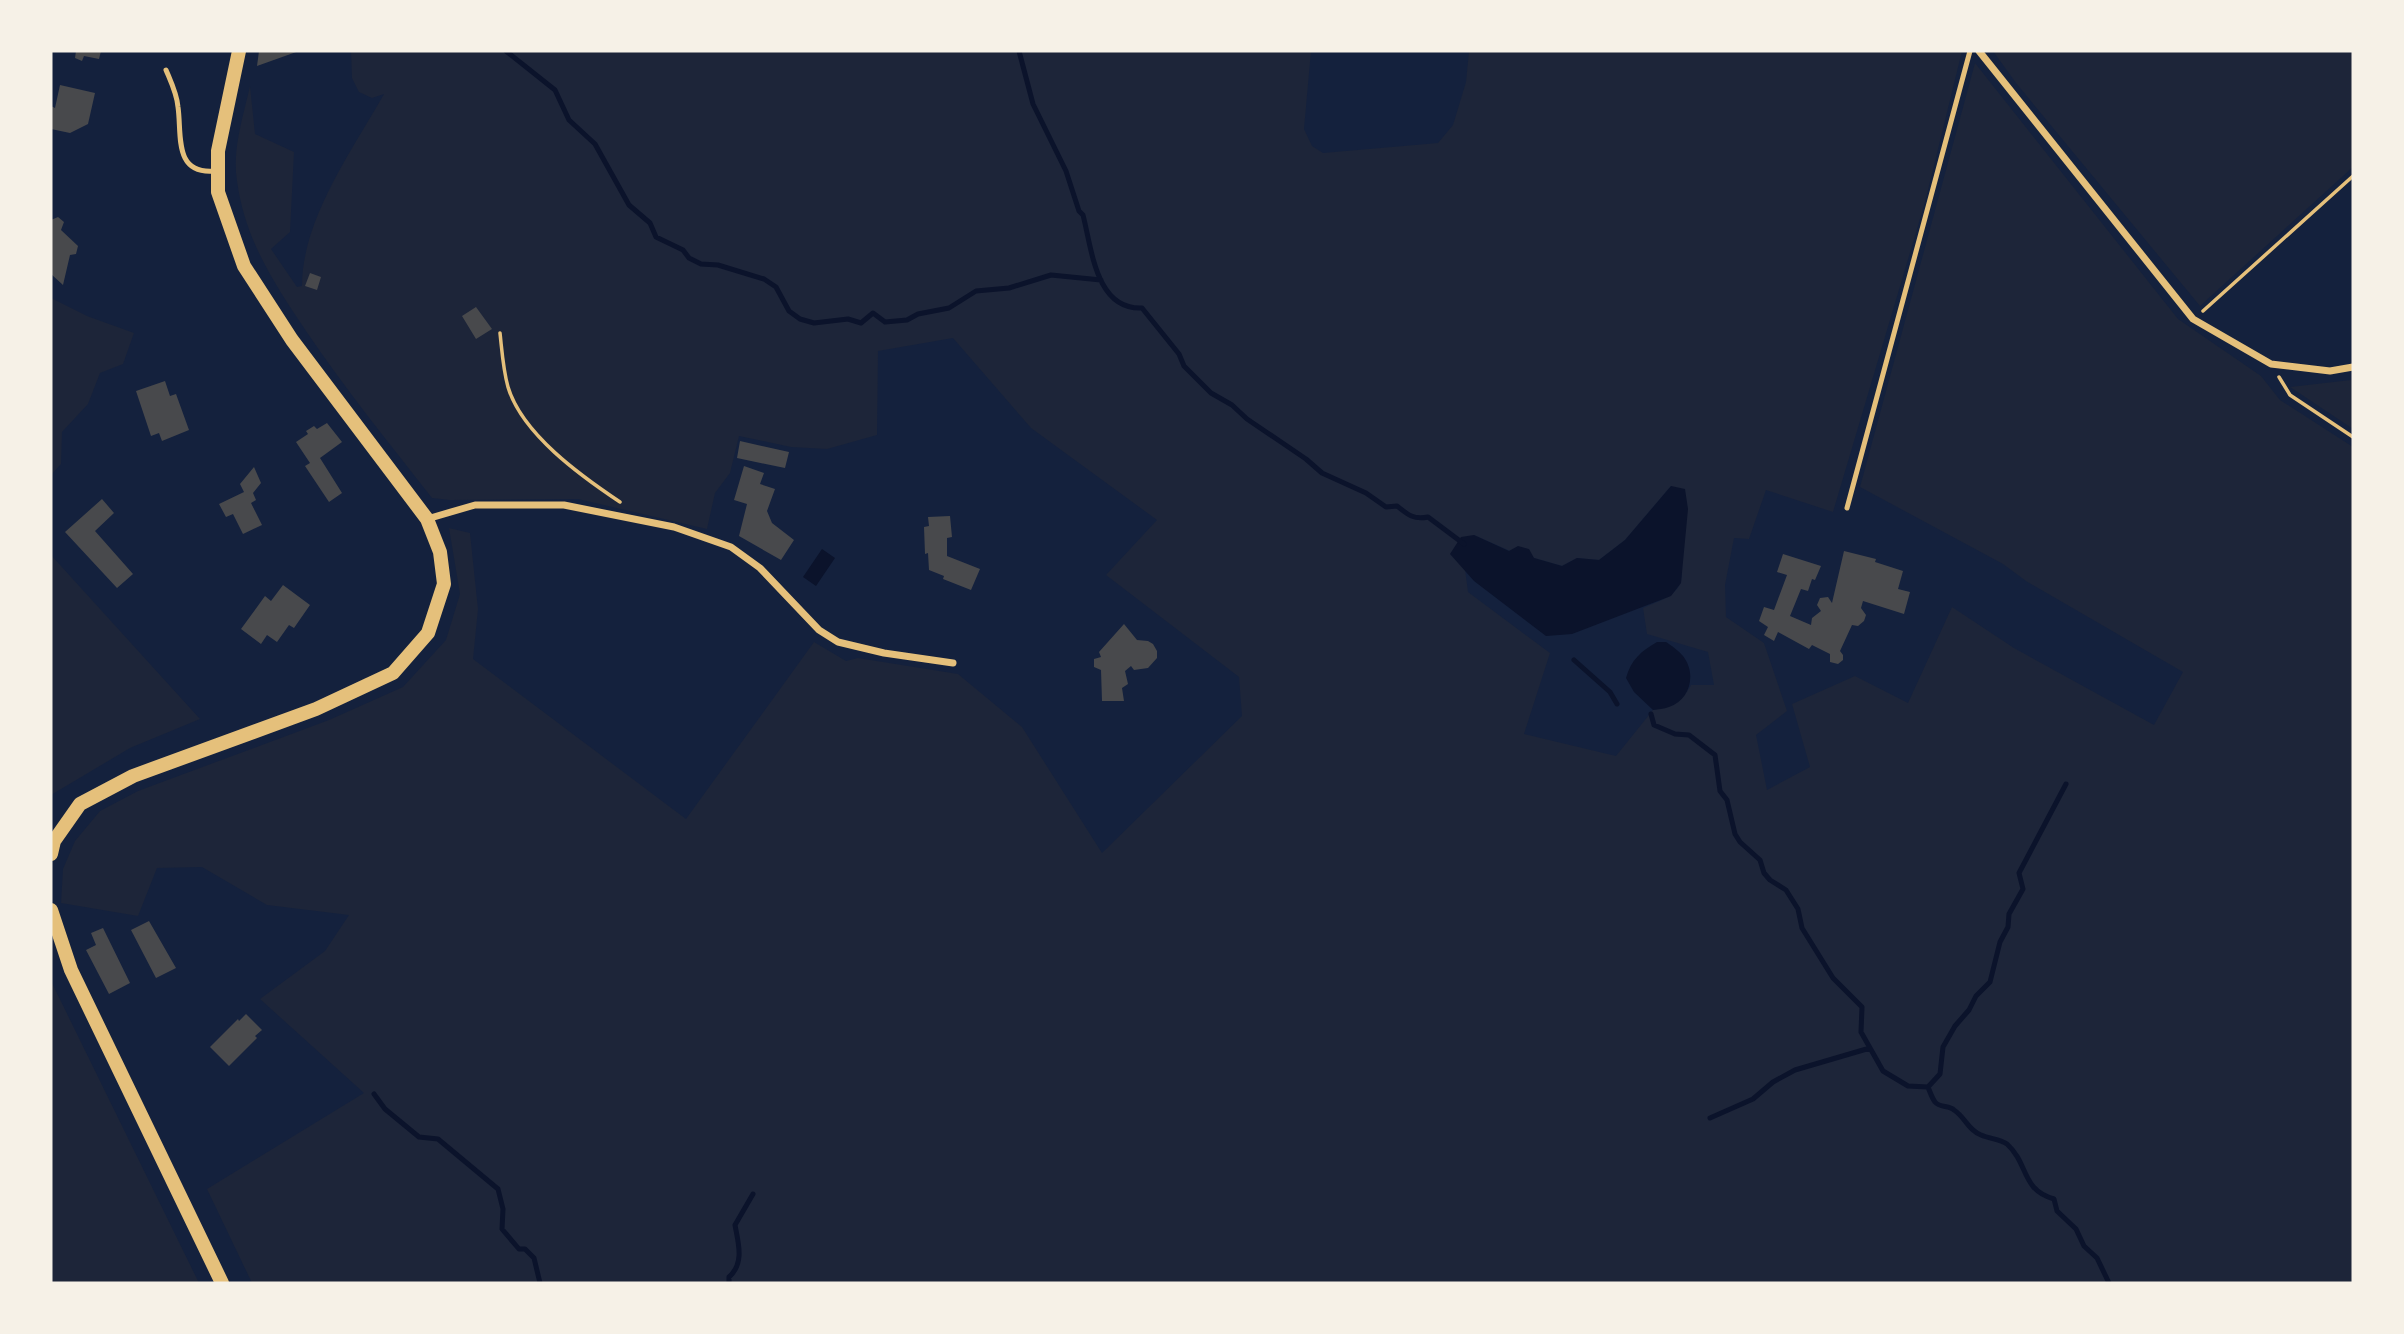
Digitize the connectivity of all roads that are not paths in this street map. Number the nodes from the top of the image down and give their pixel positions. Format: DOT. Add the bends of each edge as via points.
graph roads {
  1 [pos="239,51"];
  2 [pos="1970,51"];
  3 [pos="1979,51"];
  4 [pos="166,70"];
  5 [pos="218,171"];
  6 [pos="2353,367"];
  7 [pos="1847,508"];
  8 [pos="427,519"];
  9 [pos="953,663"];
  10 [pos="51,854"];
  11 [pos="51,910"];
  12 [pos="222,1283"];
  1 -- 5 [label="main road"];
  2 -- 7 [label="lane"];
  3 -- 6 [label="street" via="2193,318 2271,363 2330,371"];
  4 -- 5 [label="lane" via="178,102 182,154 197,170"];
  5 -- 8 [label="main road" via="218,191 244,266 292,340"];
  8 -- 9 [label="street" via="475,505 564,505 674,527 731,547 760,568 819,630 838,642"];
  8 -- 10 [label="main road" via="440,552 444,584 428,633 393,673 316,709 133,776 80,804 54,841"];
  11 -- 12 [label="main road" via="71,970"];
}
